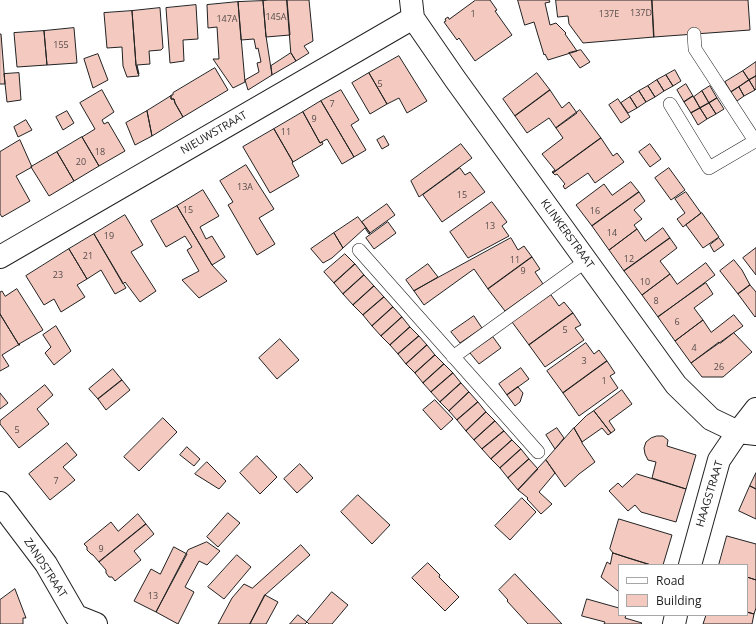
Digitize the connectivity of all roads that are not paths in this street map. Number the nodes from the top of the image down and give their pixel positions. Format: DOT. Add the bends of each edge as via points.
graph roads {
  1 [pos="412,9"];
  2 [pos="694,34"];
  3 [pos="670,104"];
  4 [pos="359,250"];
  5 [pos="0,257"];
  6 [pos="586,261"];
  7 [pos="453,357"];
  8 [pos="756,409"];
  9 [pos="747,433"];
  10 [pos="538,452"];
  11 [pos="0,502"];
  12 [pos="690,564"];
  13 [pos="76,620"];
  14 [pos="96,624"];
  1 -- 5 [label="street, NIEUWSTRAAT"];
  1 -- 6 [label="street, KLINKERSTRAAT" via="455,79"];
  2 -- 3 [label="lane" via="695,49 755,141 709,168"];
  4 -- 7 [label="lane"];
  6 -- 7 [label="lane"];
  6 -- 9 [label="street, KLINKERSTRAAT" via="676,385 711,419"];
  7 -- 10 [label="lane"];
  8 -- 9 [label="street, HAAGSTRAAT"];
  9 -- 12 [label="street, HAAGSTRAAT" via="719,460"];
  11 -- 13 [label="street, ZANDSTRAAT" via="46,564"];
  13 -- 14 [label="street, ZANDSTRAAT"];
}
